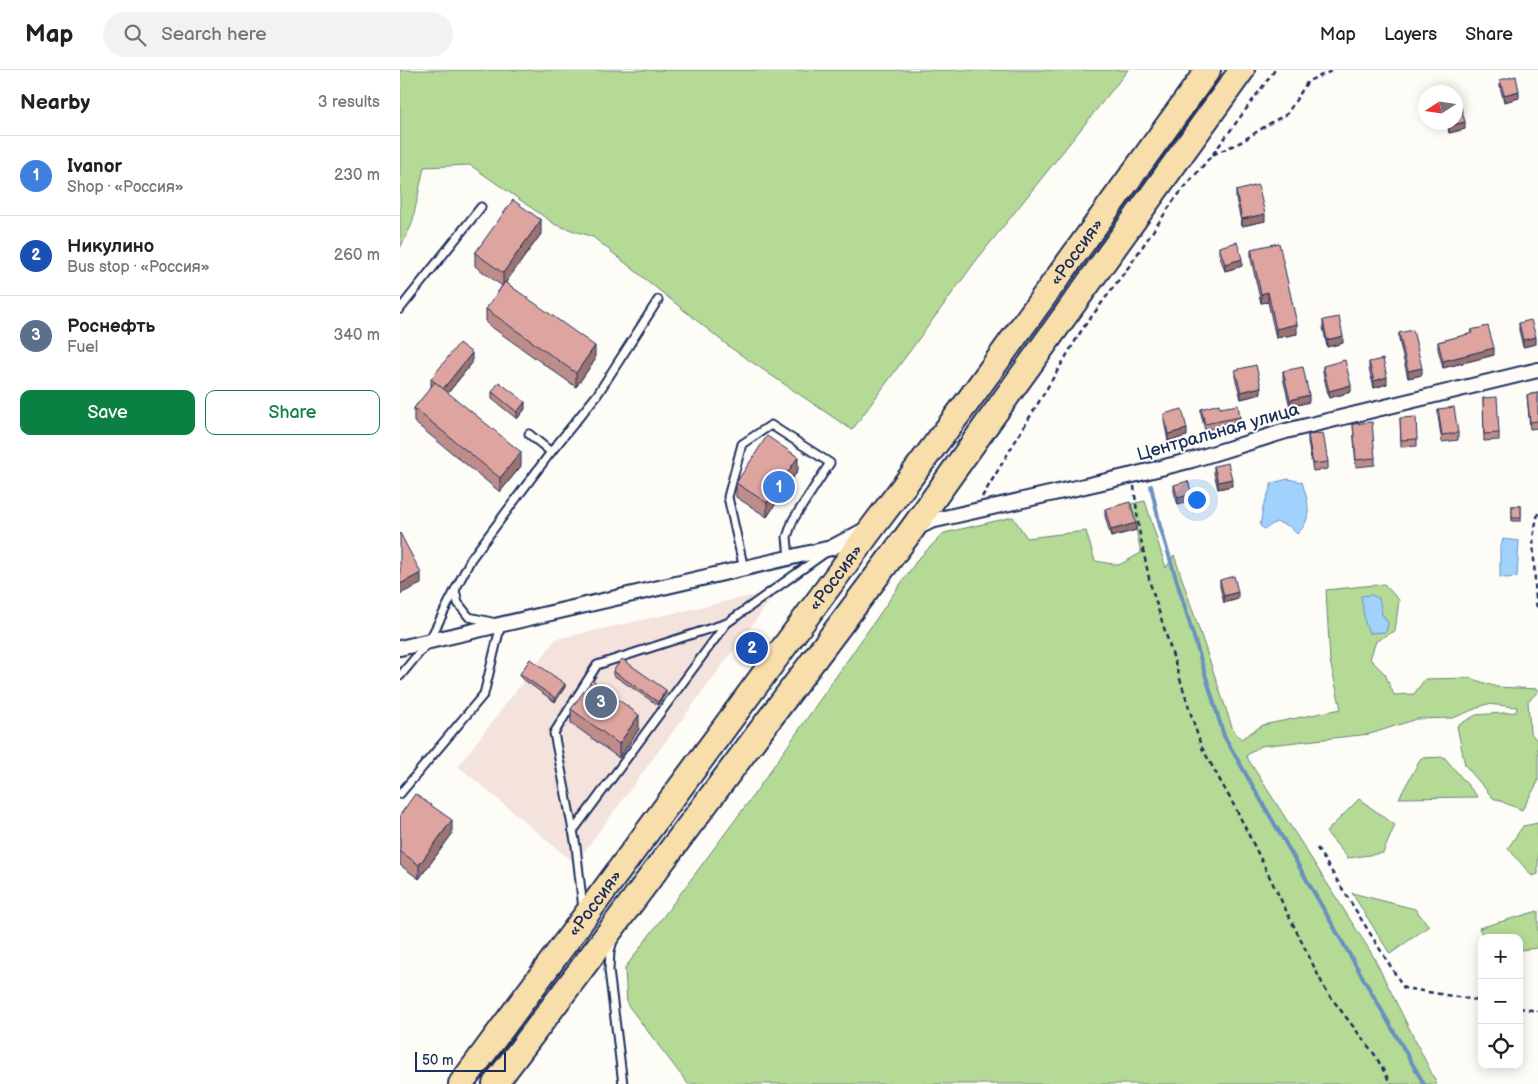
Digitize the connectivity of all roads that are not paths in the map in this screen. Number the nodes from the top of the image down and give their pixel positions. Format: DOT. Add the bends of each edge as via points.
graph roads {
  1 [pos="1208,70"];
  2 [pos="1242,70"];
  3 [pos="481,207"];
  4 [pos="658,300"];
  5 [pos="400,309"];
  6 [pos="1538,370"];
  7 [pos="529,434"];
  8 [pos="550,452"];
  9 [pos="875,524"];
  10 [pos="910,532"];
  11 [pos="831,548"];
  12 [pos="789,558"];
  13 [pos="744,569"];
  14 [pos="455,590"];
  15 [pos="727,623"];
  16 [pos="501,624"];
  17 [pos="428,641"];
  18 [pos="400,648"];
  19 [pos="400,676"];
  20 [pos="400,794"];
  21 [pos="573,830"];
  22 [pos="584,918"];
  23 [pos="619,919"];
  24 [pos="461,1084"];
  25 [pos="495,1084"];
  26 [pos="624,1084"];
  1 -- 9 [label="highway, «Россия»"];
  2 -- 10 [label="highway, «Россия»"];
  3 -- 5 [label="lane"];
  4 -- 8 [label="lane" via="598,395"];
  6 -- 10 [label="street, Центральная улица" via="1286,431 1133,476 931,521"];
  7 -- 8 [label="lane"];
  8 -- 14 [label="lane" via="471,559"];
  9 -- 11 [label="street"];
  9 -- 22 [label="highway, «Россия»"];
  10 -- 23 [label="highway, «Россия»"];
  11 -- 12 [label="street"];
  11 -- 15 [label="lane"];
  12 -- 13 [label="street"];
  12 -- 13 [label="lane" via="787,537 793,520 830,463 771,425 742,444 728,497"];
  13 -- 16 [label="street"];
  14 -- 16 [label="lane" via="458,603 469,617"];
  14 -- 17 [label="lane"];
  15 -- 21 [label="lane"];
  15 -- 21 [label="lane" via="597,664 554,732"];
  16 -- 17 [label="street"];
  16 -- 20 [label="lane" via="484,694"];
  17 -- 18 [label="street"];
  17 -- 19 [label="lane"];
  21 -- 22 [label="lane"];
  22 -- 24 [label="highway, «Россия»"];
  23 -- 25 [label="highway, «Россия»"];
  23 -- 26 [label="lane" via="610,951 609,970"];
}
